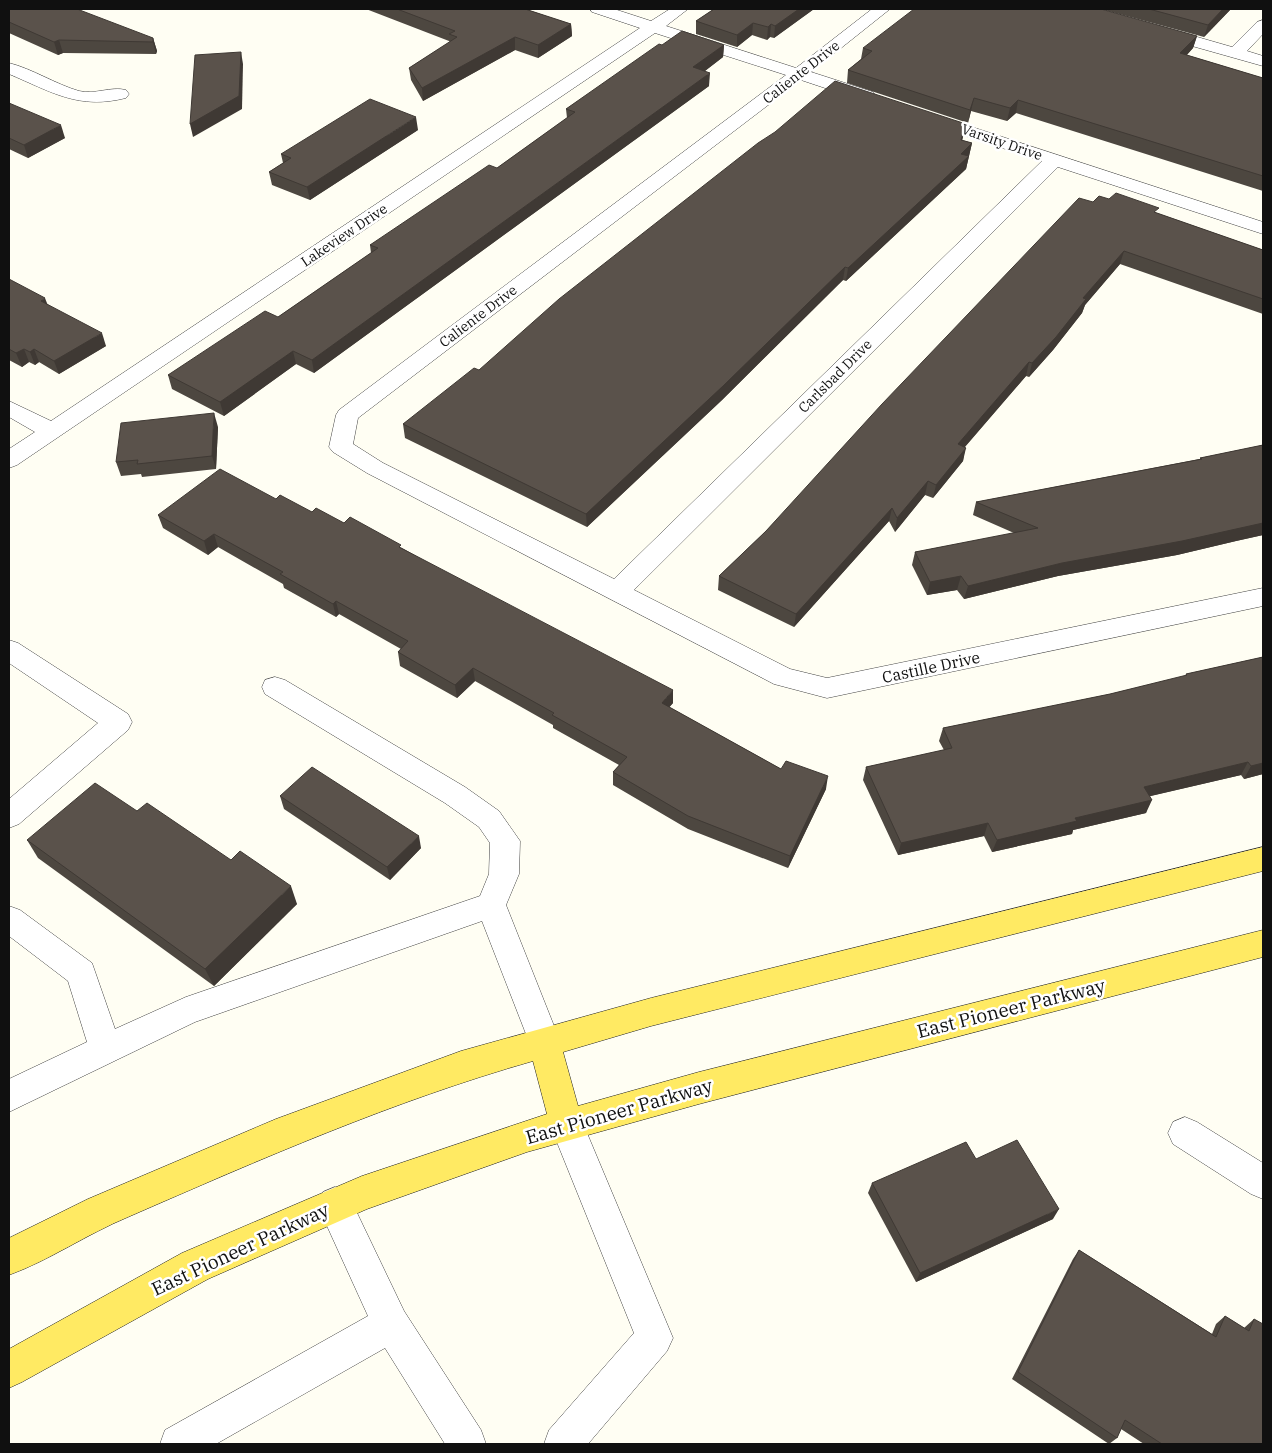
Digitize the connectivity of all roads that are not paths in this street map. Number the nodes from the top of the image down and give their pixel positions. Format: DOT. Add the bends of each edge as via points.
graph roads {
  1 [pos="598,9"];
  2 [pos="680,9"];
  3 [pos="882,9"];
  4 [pos="1263,25"];
  5 [pos="653,27"];
  6 [pos="1143,27"];
  7 [pos="1235,53"];
  8 [pos="1263,61"];
  9 [pos="9,68"];
  10 [pos="800,74"];
  11 [pos="120,94"];
  12 [pos="884,102"];
  13 [pos="913,112"];
  14 [pos="1054,160"];
  15 [pos="1263,228"];
  16 [pos="9,408"];
  17 [pos="52,431"];
  18 [pos="9,460"];
  19 [pos="616,592"];
  20 [pos="1263,598"];
  21 [pos="9,650"];
  22 [pos="275,688"];
  23 [pos="9,816"];
  24 [pos="1263,859"];
  25 [pos="491,905"];
  26 [pos="9,919"];
  27 [pos="1263,944"];
  28 [pos="544,1040"];
  29 [pos="106,1050"];
  30 [pos="9,1096"];
  31 [pos="567,1125"];
  32 [pos="1186,1133"];
  33 [pos="1263,1182"];
  34 [pos="335,1204"];
  35 [pos="9,1257"];
  36 [pos="391,1324"];
  37 [pos="9,1369"];
  38 [pos="180,1444"];
  39 [pos="467,1444"];
  40 [pos="563,1444"];
  1 -- 5 [label="street"];
  2 -- 5 [label="street, Lakeview Drive"];
  3 -- 10 [label="street, Caliente Drive"];
  4 -- 7 [label="street"];
  5 -- 10 [label="street"];
  5 -- 17 [label="street, Lakeview Drive"];
  6 -- 7 [label="street"];
  7 -- 8 [label="street"];
  9 -- 11 [label="street" via="74,95 92,98"];
  10 -- 12 [label="street"];
  10 -- 19 [label="street, Caliente Drive" via="347,415 341,447 375,468"];
  13 -- 14 [label="street, Varsity Drive"];
  14 -- 15 [label="street, Varsity Drive"];
  14 -- 19 [label="street, Carlsbad Drive"];
  16 -- 17 [label="street"];
  17 -- 18 [label="street, Lakeview Drive"];
  19 -- 20 [label="street, Castille Drive" via="783,677 827,688"];
  21 -- 23 [label="street" via="118,722"];
  22 -- 25 [label="street" via="489,819 505,841 504,874"];
  24 -- 28 [label="main road"];
  25 -- 28 [label="street"];
  25 -- 29 [label="street" via="186,1011"];
  26 -- 29 [label="street" via="81,973"];
  27 -- 31 [label="main road, East Pioneer Parkway" via="699,1088"];
  28 -- 31 [label="main road"];
  28 -- 35 [label="main road" via="461,1066 288,1130 100,1211"];
  29 -- 30 [label="street"];
  31 -- 34 [label="main road, East Pioneer Parkway" via="518,1139"];
  31 -- 40 [label="street" via="654,1338"];
  32 -- 33 [label="street"];
  34 -- 36 [label="street"];
  34 -- 37 [label="main road, East Pioneer Parkway" via="195,1266"];
  36 -- 38 [label="street"];
  36 -- 39 [label="street"];
}
